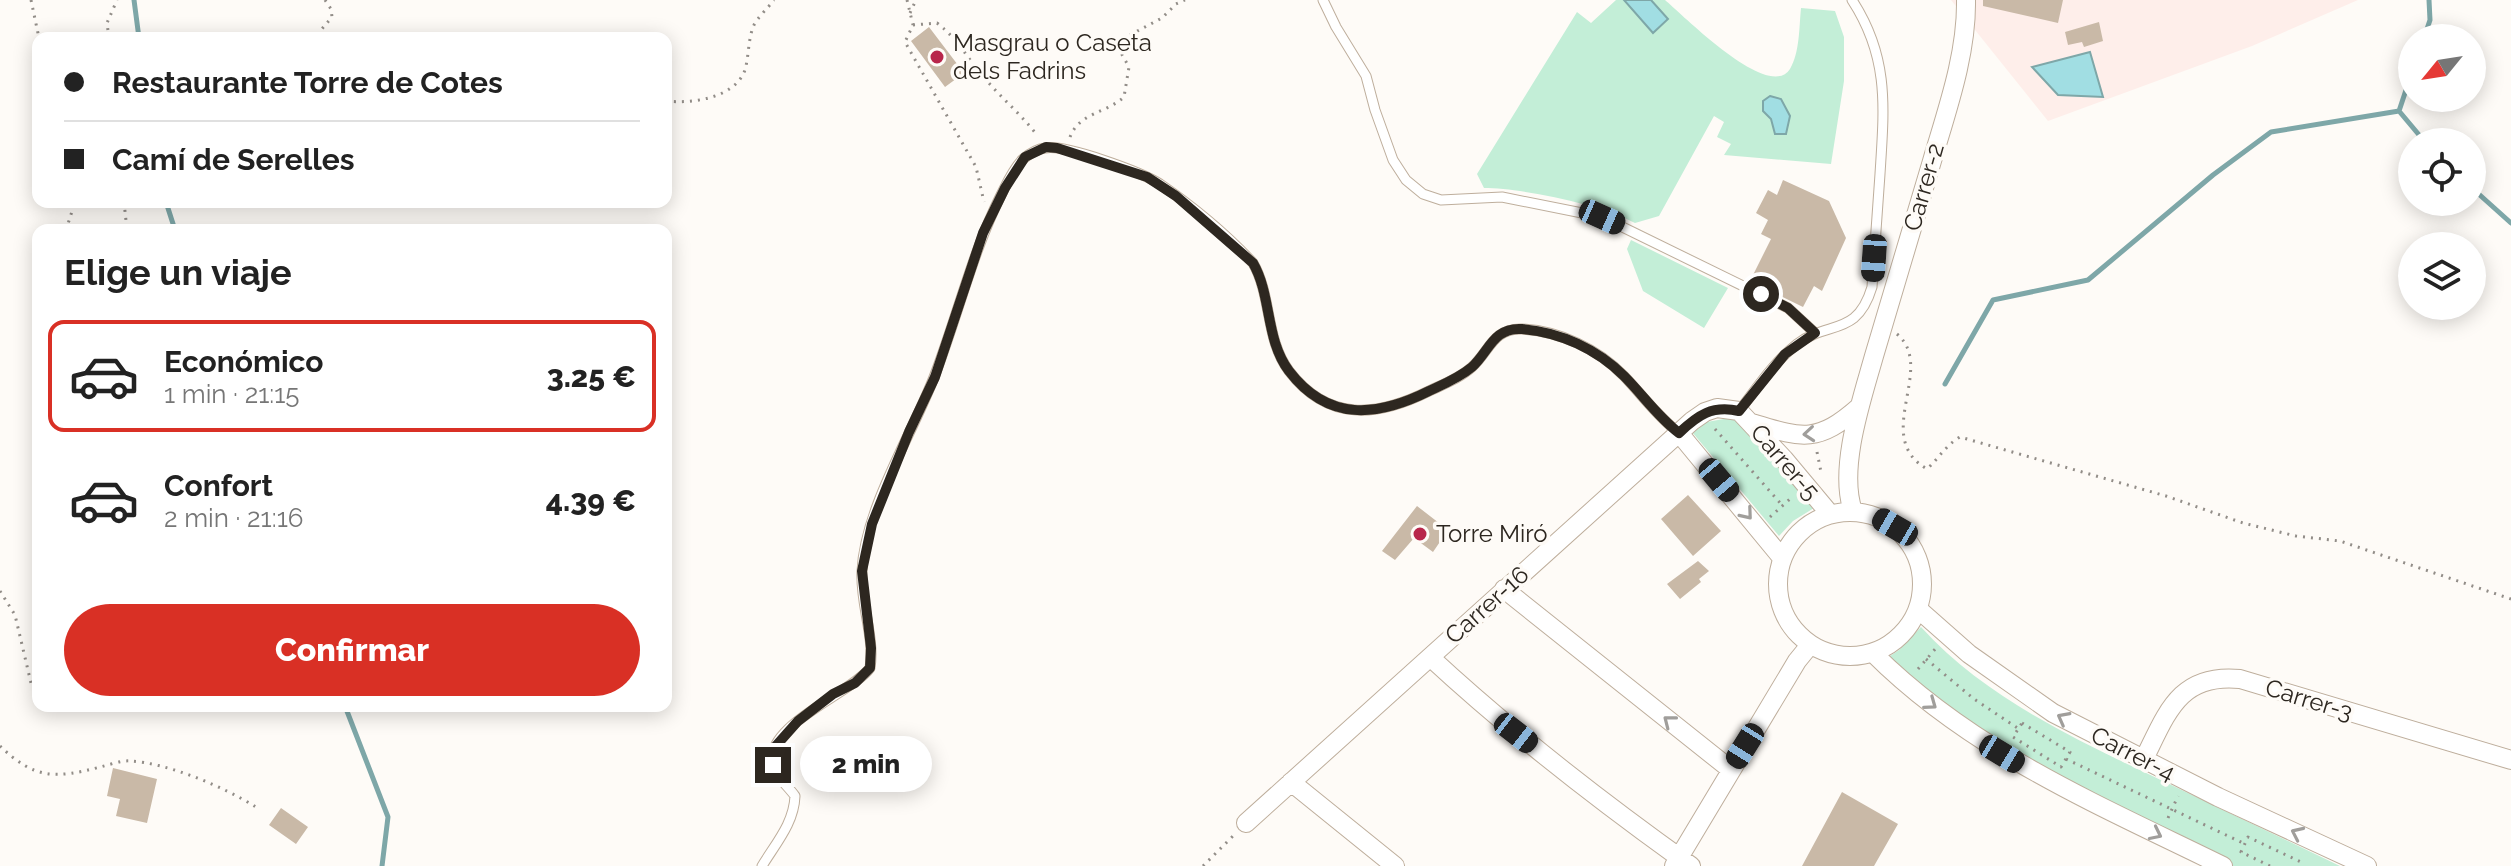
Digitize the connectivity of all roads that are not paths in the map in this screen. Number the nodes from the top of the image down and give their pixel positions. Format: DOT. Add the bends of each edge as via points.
graph roads {
  1 [pos="1323,0"];
  2 [pos="1852,0"];
  3 [pos="1966,0"];
  4 [pos="1815,333"];
  5 [pos="1859,407"];
  6 [pos="1745,417"];
  7 [pos="1679,433"];
  8 [pos="1853,511"];
  9 [pos="1830,514"];
  10 [pos="1782,558"];
  11 [pos="1504,589"];
  12 [pos="1918,609"];
  13 [pos="1810,645"];
  14 [pos="1873,653"];
  15 [pos="1430,657"];
  16 [pos="2144,759"];
  17 [pos="2511,760"];
  18 [pos="1730,769"];
  19 [pos="1291,782"];
  20 [pos="1246,823"];
  21 [pos="1681,863"];
  22 [pos="762,866"];
  23 [pos="1395,866"];
  24 [pos="2223,866"];
  25 [pos="2367,866"];
  1 -- 4 [label="lane" via="1366,76 1393,160 1423,194 1441,200 1502,197 1602,217 1788,308"];
  2 -- 4 [label="lane" via="1875,45 1885,98 1872,287 1852,321"];
  3 -- 5 [label="street, Carrer-2" via="1949,103"];
  4 -- 6 [label="lane" via="1785,354"];
  5 -- 6 [label="street, one-way" via="1820,433 1798,435"];
  5 -- 8 [label="street, Carrer-2" via="1850,462"];
  6 -- 7 [label="street, Carrer-16" via="1717,408"];
  6 -- 9 [label="street, Carrer-5"];
  7 -- 10 [label="street, one-way"];
  7 -- 11 [label="street, Carrer-16"];
  7 -- 22 [label="lane" via="1602,358 1569,340 1521,329 1499,334 1472,367 1419,396 1370,411 1337,408 1316,396 1281,359 1260,277 1247,256 1157,182 1065,149 1034,152 1018,165 988,222 935,377 872,524 862,571 870,668 798,721 774,748 773,765 795,796 795,807"];
  8 -- 9 [label="street"];
  8 -- 12 [label="street" via="1895,527 1910,544 1920,565"];
  9 -- 10 [label="street" via="1793,538"];
  10 -- 13 [label="street" via="1777,582 1781,606 1792,628"];
  11 -- 15 [label="street, Carrer-16"];
  18 -- 11 [label="street, one-way"];
  12 -- 14 [label="street" via="1900,637"];
  16 -- 12 [label="street, Carrer-4, one-way" via="2027,697"];
  13 -- 14 [label="street" via="1854,657"];
  13 -- 18 [label="street"];
  14 -- 24 [label="street, one-way" via="1961,726 2036,774"];
  15 -- 19 [label="street, Carrer-16"];
  15 -- 21 [label="street" via="1516,733"];
  16 -- 17 [label="street, Carrer-3" via="2178,697 2199,683 2227,678"];
  25 -- 16 [label="street, Carrer-4, one-way"];
  18 -- 21 [label="street"];
  19 -- 20 [label="street, Carrer-16"];
  19 -- 23 [label="street"];
}
